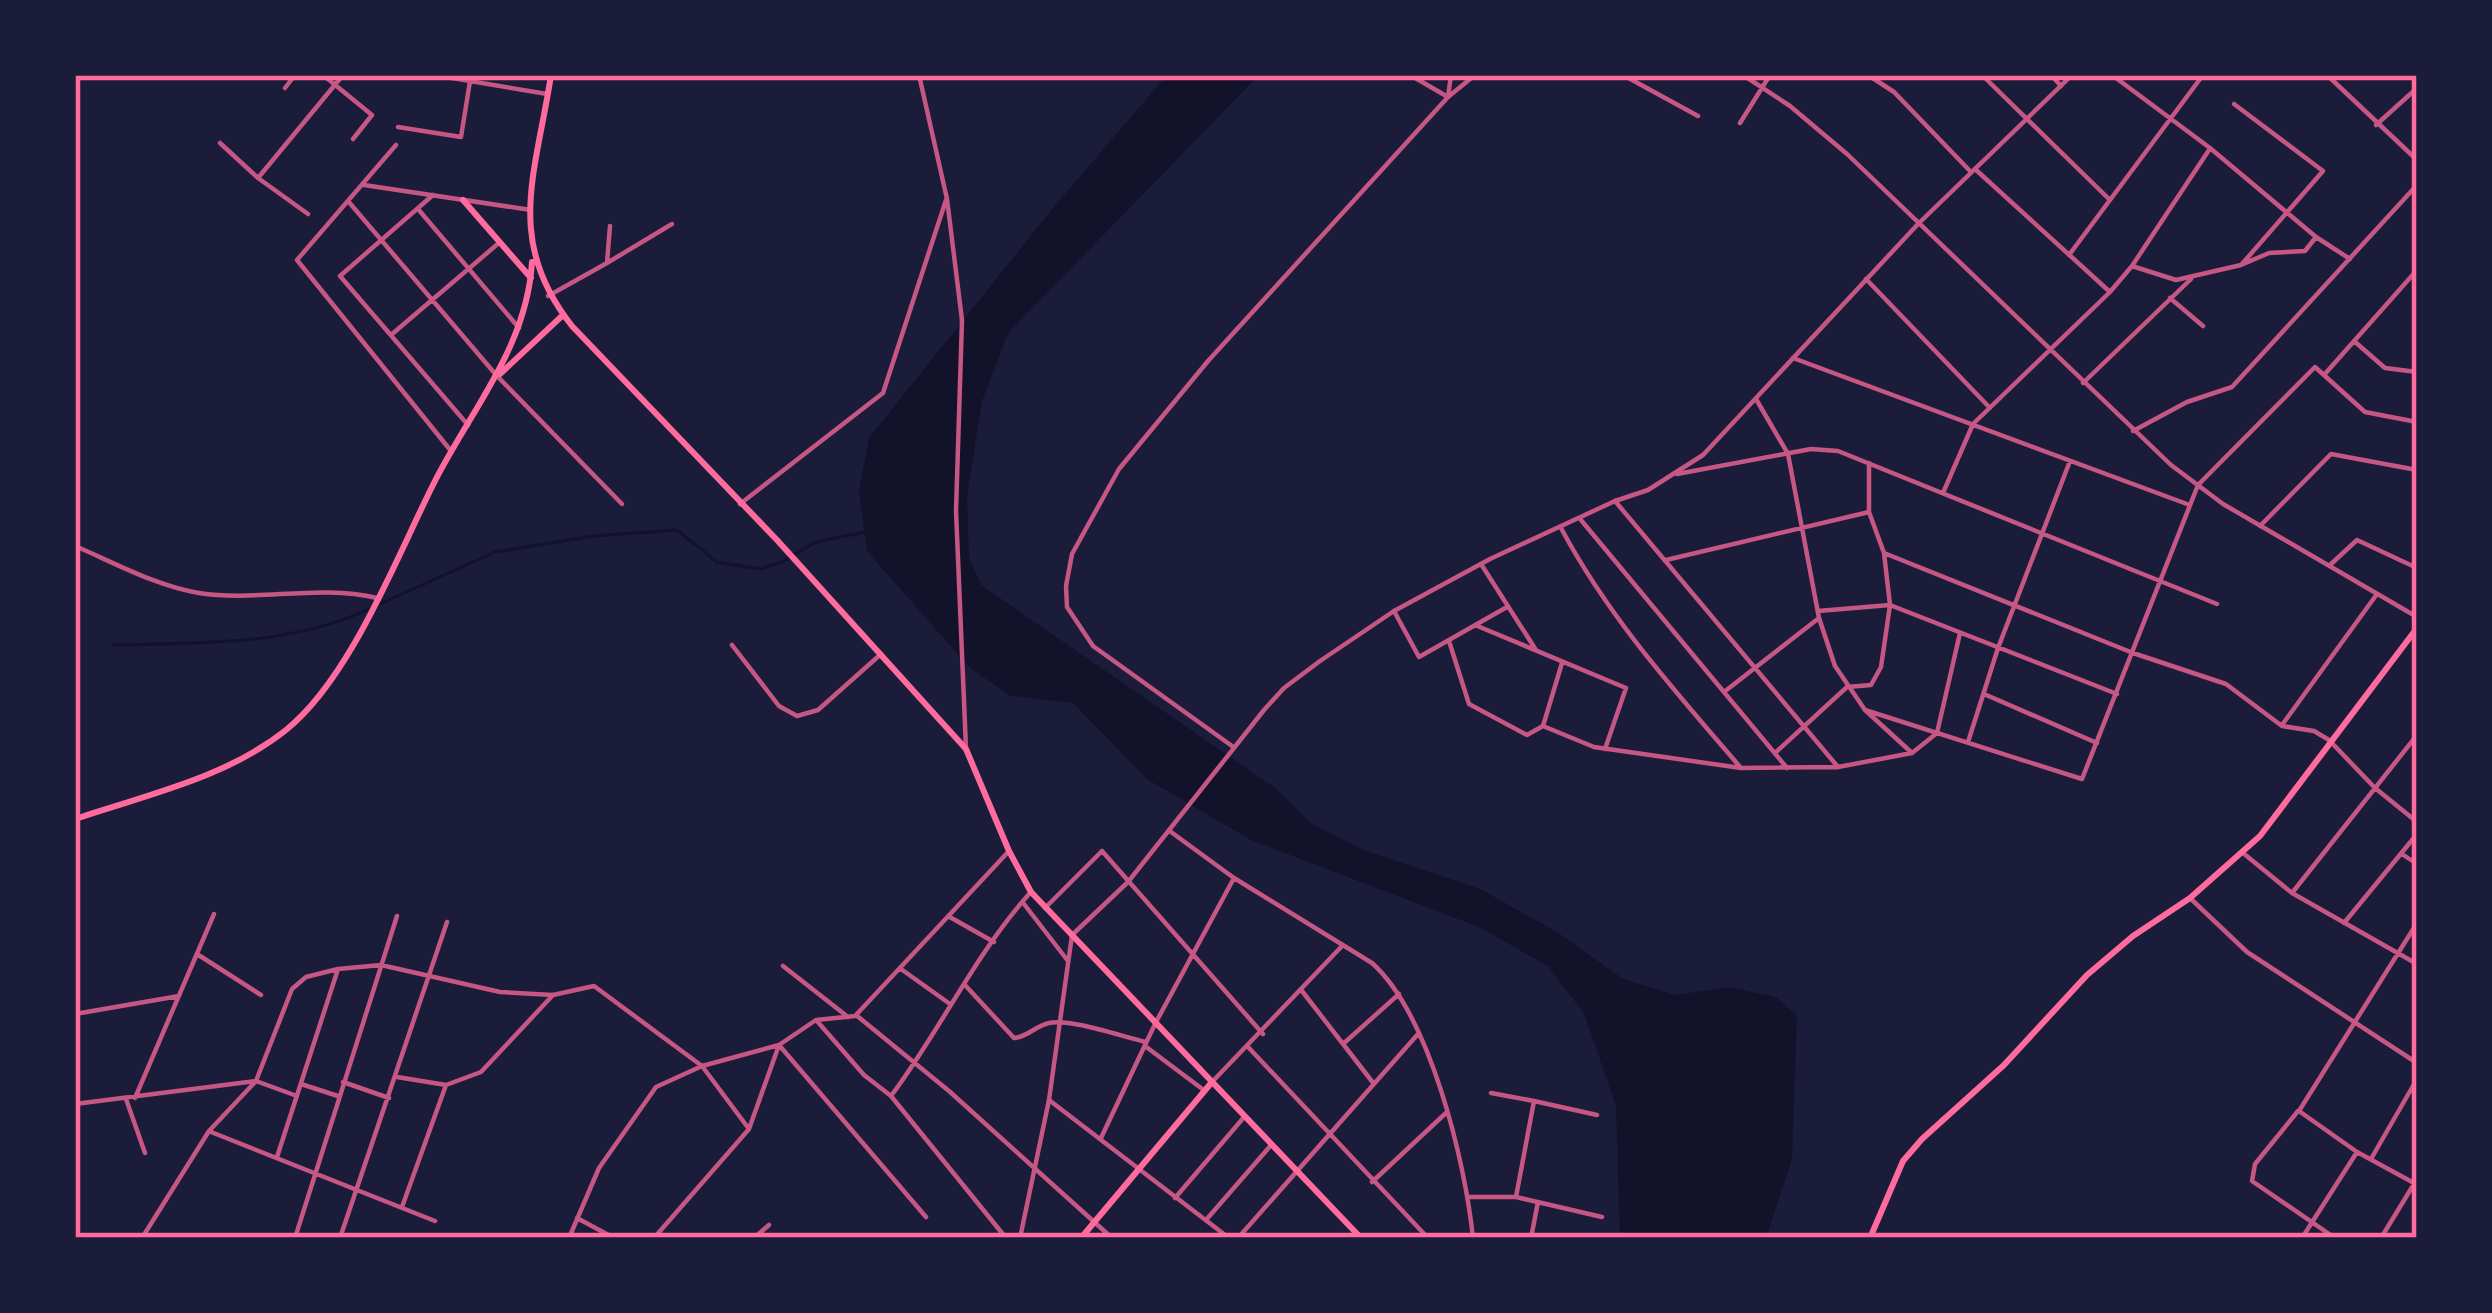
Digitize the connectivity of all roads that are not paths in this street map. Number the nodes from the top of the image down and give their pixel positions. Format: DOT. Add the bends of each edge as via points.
graph roads {
  1 [pos="296,75"];
  2 [pos="322,75"];
  3 [pos="343,75"];
  4 [pos="434,75"];
  5 [pos="551,75"];
  6 [pos="932,75"];
  7 [pos="1410,75"];
  8 [pos="1451,75"];
  9 [pos="1475,75"];
  10 [pos="1623,75"];
  11 [pos="1743,75"];
  12 [pos="1770,75"];
  13 [pos="1868,75"];
  14 [pos="1982,75"];
  15 [pos="2051,75"];
  16 [pos="2072,75"];
  17 [pos="2111,75"];
  18 [pos="2203,75"];
  19 [pos="2326,75"];
  20 [pos="919,77"];
  21 [pos="470,78"];
  22 [pos="335,85"];
  23 [pos="1762,86"];
  24 [pos="2061,86"];
  25 [pos="285,88"];
  26 [pos="2417,88"];
  27 [pos="548,94"];
  28 [pos="1448,98"];
  29 [pos="2234,104"];
  30 [pos="1698,116"];
  31 [pos="2170,118"];
  32 [pos="2026,119"];
  33 [pos="1740,124"];
  34 [pos="2376,125"];
  35 [pos="398,127"];
  36 [pos="353,139"];
  37 [pos="220,143"];
  38 [pos="396,145"];
  39 [pos="2210,148"];
  40 [pos="2417,160"];
  41 [pos="1973,171"];
  42 [pos="258,178"];
  43 [pos="362,185"];
  44 [pos="2417,185"];
  45 [pos="433,195"];
  46 [pos="946,199"];
  47 [pos="463,200"];
  48 [pos="2110,200"];
  49 [pos="348,201"];
  50 [pos="418,209"];
  51 [pos="531,210"];
  52 [pos="2284,212"];
  53 [pos="308,214"];
  54 [pos="672,224"];
  55 [pos="1918,224"];
  56 [pos="610,226"];
  57 [pos="2316,237"];
  58 [pos="381,241"];
  59 [pos="500,242"];
  60 [pos="2069,255"];
  61 [pos="532,256"];
  62 [pos="2350,259"];
  63 [pos="607,263"];
  64 [pos="2241,265"];
  65 [pos="2132,266"];
  66 [pos="469,268"];
  67 [pos="2417,270"];
  68 [pos="2194,276"];
  69 [pos="531,278"];
  70 [pos="1866,279"];
  71 [pos="2110,292"];
  72 [pos="548,296"];
  73 [pos="2170,298"];
  74 [pos="432,300"];
  75 [pos="563,316"];
  76 [pos="2203,326"];
  77 [pos="519,328"];
  78 [pos="391,335"];
  79 [pos="2354,341"];
  80 [pos="2049,352"];
  81 [pos="1793,358"];
  82 [pos="2417,372"];
  83 [pos="2324,375"];
  84 [pos="497,376"];
  85 [pos="2083,383"];
  86 [pos="1756,399"];
  87 [pos="1990,408"];
  88 [pos="2417,422"];
  89 [pos="1973,424"];
  90 [pos="468,425"];
  91 [pos="2133,431"];
  92 [pos="451,451"];
  93 [pos="1788,454"];
  94 [pos="2070,460"];
  95 [pos="1869,464"];
  96 [pos="2417,470"];
  97 [pos="1677,474"];
  98 [pos="2198,485"];
  99 [pos="1943,493"];
  100 [pos="1615,502"];
  101 [pos="622,504"];
  102 [pos="740,504"];
  103 [pos="2187,504"];
  104 [pos="1869,512"];
  105 [pos="1581,520"];
  106 [pos="2260,526"];
  107 [pos="1561,529"];
  108 [pos="1803,530"];
  109 [pos="2041,532"];
  110 [pos="75,546"];
  111 [pos="1884,553"];
  112 [pos="1666,560"];
  113 [pos="1481,564"];
  114 [pos="2329,566"];
  115 [pos="2417,568"];
  116 [pos="2159,580"];
  117 [pos="2377,594"];
  118 [pos="377,598"];
  119 [pos="2014,604"];
  120 [pos="2217,604"];
  121 [pos="1890,605"];
  122 [pos="1507,608"];
  123 [pos="1394,611"];
  124 [pos="1819,614"];
  125 [pos="2417,617"];
  126 [pos="1475,625"];
  127 [pos="2417,628"];
  128 [pos="1960,633"];
  129 [pos="1449,641"];
  130 [pos="732,645"];
  131 [pos="1998,648"];
  132 [pos="1537,651"];
  133 [pos="2133,653"];
  134 [pos="881,654"];
  135 [pos="1562,662"];
  136 [pos="1752,668"];
  137 [pos="1847,687"];
  138 [pos="1724,692"];
  139 [pos="1984,694"];
  140 [pos="2117,694"];
  141 [pos="1865,710"];
  142 [pos="1543,726"];
  143 [pos="2282,726"];
  144 [pos="1804,728"];
  145 [pos="1937,733"];
  146 [pos="2417,735"];
  147 [pos="2329,740"];
  148 [pos="1968,742"];
  149 [pos="2097,743"];
  150 [pos="966,749"];
  151 [pos="1230,749"];
  152 [pos="1605,749"];
  153 [pos="1775,753"];
  154 [pos="1912,753"];
  155 [pos="1838,767"];
  156 [pos="1741,768"];
  157 [pos="1787,768"];
  158 [pos="2375,788"];
  159 [pos="75,819"];
  160 [pos="2417,822"];
  161 [pos="1171,832"];
  162 [pos="2417,834"];
  163 [pos="1009,851"];
  164 [pos="2243,853"];
  165 [pos="2401,854"];
  166 [pos="2417,864"];
  167 [pos="1234,878"];
  168 [pos="1128,882"];
  169 [pos="1031,892"];
  170 [pos="2292,893"];
  171 [pos="2189,898"];
  172 [pos="1022,902"];
  173 [pos="1045,908"];
  174 [pos="214,914"];
  175 [pos="397,916"];
  176 [pos="948,916"];
  177 [pos="447,922"];
  178 [pos="2344,922"];
  179 [pos="2417,922"];
  180 [pos="1072,935"];
  181 [pos="994,942"];
  182 [pos="1343,945"];
  183 [pos="2398,952"];
  184 [pos="1193,954"];
  185 [pos="197,955"];
  186 [pos="1068,961"];
  187 [pos="2417,964"];
  188 [pos="381,965"];
  189 [pos="783,966"];
  190 [pos="338,968"];
  191 [pos="900,968"];
  192 [pos="428,979"];
  193 [pos="964,984"];
  194 [pos="1302,991"];
  195 [pos="1399,994"];
  196 [pos="261,995"];
  197 [pos="553,995"];
  198 [pos="178,997"];
  199 [pos="950,1004"];
  200 [pos="75,1014"];
  201 [pos="852,1016"];
  202 [pos="816,1019"];
  203 [pos="1059,1022"];
  204 [pos="1155,1024"];
  205 [pos="2353,1024"];
  206 [pos="1263,1034"];
  207 [pos="1418,1034"];
  208 [pos="1145,1044"];
  209 [pos="1343,1044"];
  210 [pos="779,1045"];
  211 [pos="1249,1048"];
  212 [pos="2417,1063"];
  213 [pos="915,1064"];
  214 [pos="702,1066"];
  215 [pos="396,1076"];
  216 [pos="2417,1078"];
  217 [pos="256,1082"];
  218 [pos="343,1082"];
  219 [pos="1212,1082"];
  220 [pos="301,1084"];
  221 [pos="1374,1084"];
  222 [pos="446,1085"];
  223 [pos="1205,1091"];
  224 [pos="1491,1093"];
  225 [pos="297,1096"];
  226 [pos="338,1096"];
  227 [pos="891,1096"];
  228 [pos="135,1097"];
  229 [pos="389,1098"];
  230 [pos="126,1099"];
  231 [pos="1049,1100"];
  232 [pos="1534,1101"];
  233 [pos="75,1104"];
  234 [pos="2299,1111"];
  235 [pos="1447,1112"];
  236 [pos="1597,1115"];
  237 [pos="1245,1116"];
  238 [pos="749,1129"];
  239 [pos="208,1131"];
  240 [pos="1329,1136"];
  241 [pos="1101,1138"];
  242 [pos="1272,1144"];
  243 [pos="2357,1152"];
  244 [pos="145,1153"];
  245 [pos="277,1156"];
  246 [pos="2371,1160"];
  247 [pos="1034,1168"];
  248 [pos="314,1170"];
  249 [pos="1142,1170"];
  250 [pos="1298,1171"];
  251 [pos="2416,1181"];
  252 [pos="1372,1182"];
  253 [pos="358,1189"];
  254 [pos="1469,1197"];
  255 [pos="1516,1197"];
  256 [pos="1175,1198"];
  257 [pos="1538,1202"];
  258 [pos="402,1207"];
  259 [pos="926,1217"];
  260 [pos="1602,1217"];
  261 [pos="576,1218"];
  262 [pos="1206,1220"];
  263 [pos="434,1221"];
  264 [pos="1095,1223"];
  265 [pos="2311,1223"];
  266 [pos="770,1225"];
  267 [pos="142,1238"];
  268 [pos="295,1238"];
  269 [pos="340,1238"];
  270 [pos="569,1238"];
  271 [pos="614,1238"];
  272 [pos="654,1238"];
  273 [pos="754,1238"];
  274 [pos="1006,1238"];
  275 [pos="1020,1238"];
  276 [pos="1081,1238"];
  277 [pos="1112,1238"];
  278 [pos="1229,1238"];
  279 [pos="1238,1238"];
  280 [pos="1361,1238"];
  281 [pos="1428,1238"];
  282 [pos="1473,1238"];
  283 [pos="1531,1238"];
  284 [pos="1870,1238"];
  285 [pos="2302,1238"];
  286 [pos="2335,1238"];
  287 [pos="2381,1238"];
  1 -- 25 [label="street"];
  2 -- 22 [label="street"];
  3 -- 22 [label="street"];
  4 -- 21 [label="street"];
  5 -- 27 [label="main road"];
  6 -- 20 [label="street"];
  7 -- 28 [label="street"];
  8 -- 28 [label="street"];
  9 -- 28 [label="street"];
  10 -- 30 [label="street"];
  11 -- 23 [label="street"];
  12 -- 23 [label="street"];
  13 -- 41 [label="street"];
  14 -- 32 [label="street"];
  15 -- 24 [label="street"];
  16 -- 24 [label="street"];
  17 -- 31 [label="street"];
  18 -- 31 [label="street"];
  19 -- 34 [label="street"];
  20 -- 46 [label="street"];
  21 -- 27 [label="street"];
  21 -- 35 [label="street" via="461,137"];
  22 -- 36 [label="street" via="372,116"];
  22 -- 42 [label="street"];
  23 -- 33 [label="street"];
  23 -- 55 [label="street"];
  24 -- 32 [label="street"];
  26 -- 34 [label="street"];
  27 -- 51 [label="main road"];
  28 -- 151 [label="street" via="1163,415 1119,469 1072,554 1067,607 1094,646"];
  29 -- 52 [label="street" via="2323,171"];
  31 -- 39 [label="street"];
  31 -- 48 [label="street"];
  32 -- 41 [label="street"];
  32 -- 48 [label="street"];
  34 -- 40 [label="street"];
  37 -- 42 [label="street"];
  38 -- 43 [label="street"];
  39 -- 52 [label="street"];
  39 -- 65 [label="street"];
  41 -- 55 [label="street"];
  41 -- 60 [label="street"];
  42 -- 53 [label="street"];
  43 -- 45 [label="street"];
  43 -- 49 [label="street"];
  44 -- 62 [label="street"];
  45 -- 47 [label="street"];
  45 -- 50 [label="street"];
  46 -- 102 [label="street" via="883,393"];
  46 -- 150 [label="street" via="962,320 956,511"];
  47 -- 51 [label="street"];
  47 -- 59 [label="main road"];
  48 -- 60 [label="street"];
  49 -- 58 [label="street"];
  49 -- 92 [label="street" via="297,260"];
  50 -- 58 [label="street"];
  50 -- 66 [label="street"];
  51 -- 61 [label="main road"];
  52 -- 57 [label="street"];
  52 -- 64 [label="street"];
  54 -- 63 [label="street"];
  55 -- 70 [label="street"];
  55 -- 80 [label="street"];
  56 -- 63 [label="street"];
  57 -- 62 [label="street"];
  57 -- 64 [label="street" via="2305,251"];
  58 -- 74 [label="street"];
  58 -- 78 [label="street" via="340,276"];
  59 -- 66 [label="street"];
  59 -- 69 [label="main road"];
  60 -- 71 [label="street"];
  61 -- 69 [label="main road"];
  61 -- 72 [label="main road"];
  62 -- 91 [label="street" via="2232,387"];
  63 -- 72 [label="street"];
  64 -- 68 [label="street"];
  65 -- 68 [label="street" via="2176,280"];
  65 -- 71 [label="street"];
  66 -- 74 [label="street"];
  66 -- 77 [label="street"];
  67 -- 79 [label="street"];
  68 -- 73 [label="street"];
  69 -- 77 [label="main road"];
  70 -- 81 [label="street"];
  70 -- 87 [label="street"];
  71 -- 80 [label="street"];
  72 -- 75 [label="main road"];
  73 -- 76 [label="street"];
  73 -- 85 [label="street"];
  74 -- 78 [label="street"];
  74 -- 84 [label="street"];
  75 -- 84 [label="main road"];
  75 -- 102 [label="main road"];
  77 -- 84 [label="main road"];
  78 -- 90 [label="street"];
  79 -- 82 [label="street" via="2385,368"];
  79 -- 83 [label="street"];
  80 -- 85 [label="street"];
  80 -- 87 [label="street"];
  81 -- 86 [label="street"];
  81 -- 89 [label="street"];
  83 -- 88 [label="street" via="2365,412"];
  83 -- 98 [label="street" via="2314,367"];
  84 -- 90 [label="main road"];
  84 -- 101 [label="street"];
  85 -- 91 [label="street"];
  86 -- 93 [label="street"];
  86 -- 97 [label="street"];
  87 -- 89 [label="street"];
  89 -- 94 [label="street"];
  89 -- 99 [label="street"];
  90 -- 92 [label="main road"];
  91 -- 98 [label="street"];
  92 -- 118 [label="main road"];
  93 -- 95 [label="street" via="1838,451"];
  93 -- 97 [label="street"];
  93 -- 108 [label="street"];
  94 -- 103 [label="street"];
  94 -- 109 [label="street"];
  95 -- 99 [label="street"];
  95 -- 104 [label="street"];
  96 -- 106 [label="street" via="2331,454"];
  97 -- 100 [label="street"];
  98 -- 103 [label="street"];
  98 -- 106 [label="street"];
  99 -- 109 [label="street"];
  100 -- 105 [label="street"];
  100 -- 112 [label="street"];
  102 -- 134 [label="main road"];
  103 -- 116 [label="street"];
  104 -- 108 [label="street"];
  104 -- 111 [label="street"];
  105 -- 107 [label="street"];
  105 -- 138 [label="street"];
  106 -- 114 [label="street"];
  107 -- 113 [label="street"];
  107 -- 156 [label="street" via="1626,634"];
  108 -- 112 [label="street"];
  108 -- 124 [label="street"];
  109 -- 116 [label="street"];
  109 -- 119 [label="street"];
  110 -- 118 [label="street" via="198,592 350,591"];
  111 -- 119 [label="street"];
  111 -- 121 [label="street"];
  112 -- 136 [label="street"];
  113 -- 122 [label="street"];
  113 -- 123 [label="street"];
  114 -- 115 [label="street" via="2357,540"];
  114 -- 117 [label="street"];
  116 -- 120 [label="street"];
  116 -- 133 [label="street"];
  117 -- 125 [label="street"];
  117 -- 143 [label="street"];
  118 -- 159 [label="main road" via="288,728 206,775"];
  119 -- 131 [label="street"];
  119 -- 133 [label="street"];
  121 -- 124 [label="street"];
  121 -- 128 [label="street"];
  121 -- 137 [label="street" via="1881,668 1871,686"];
  122 -- 126 [label="street"];
  122 -- 132 [label="street"];
  123 -- 129 [label="street" via="1419,657"];
  123 -- 151 [label="street" via="1284,688"];
  124 -- 136 [label="street"];
  124 -- 137 [label="street"];
  126 -- 129 [label="street"];
  126 -- 132 [label="street"];
  127 -- 147 [label="main road"];
  128 -- 131 [label="street"];
  128 -- 145 [label="street"];
  129 -- 142 [label="street" via="1469,704 1527,735"];
  130 -- 134 [label="street" via="779,706 797,716 818,710"];
  131 -- 139 [label="street"];
  131 -- 140 [label="street"];
  132 -- 135 [label="street"];
  133 -- 140 [label="street"];
  133 -- 143 [label="street" via="2226,684"];
  134 -- 150 [label="main road"];
  135 -- 142 [label="street"];
  135 -- 152 [label="street" via="1626,688"];
  136 -- 138 [label="street"];
  136 -- 144 [label="street"];
  137 -- 141 [label="street"];
  137 -- 144 [label="street"];
  138 -- 153 [label="street"];
  139 -- 148 [label="street"];
  139 -- 149 [label="street"];
  140 -- 149 [label="street"];
  141 -- 145 [label="street"];
  141 -- 154 [label="street"];
  142 -- 152 [label="street"];
  143 -- 147 [label="street"];
  144 -- 153 [label="street"];
  144 -- 155 [label="street"];
  145 -- 148 [label="street"];
  145 -- 154 [label="street"];
  146 -- 158 [label="street"];
  147 -- 158 [label="street"];
  147 -- 164 [label="main road"];
  148 -- 149 [label="street" via="2082,778"];
  150 -- 163 [label="main road"];
  151 -- 161 [label="street"];
  152 -- 156 [label="street"];
  153 -- 157 [label="street"];
  154 -- 155 [label="street"];
  155 -- 157 [label="street"];
  156 -- 157 [label="street"];
  158 -- 160 [label="street"];
  158 -- 170 [label="street"];
  161 -- 167 [label="street"];
  161 -- 168 [label="street"];
  162 -- 165 [label="street"];
  163 -- 169 [label="main road"];
  163 -- 176 [label="street"];
  164 -- 170 [label="street"];
  164 -- 171 [label="main road"];
  165 -- 166 [label="street"];
  165 -- 178 [label="street"];
  167 -- 182 [label="street"];
  167 -- 184 [label="street"];
  168 -- 173 [label="street" via="1102,851"];
  168 -- 180 [label="street"];
  168 -- 184 [label="street"];
  169 -- 172 [label="street"];
  169 -- 173 [label="main road"];
  170 -- 178 [label="street"];
  171 -- 205 [label="street" via="2247,952"];
  171 -- 284 [label="main road" via="2087,975 1922,1139 1903,1162"];
  172 -- 181 [label="street"];
  172 -- 186 [label="street"];
  173 -- 180 [label="main road"];
  174 -- 185 [label="street"];
  175 -- 188 [label="street"];
  176 -- 181 [label="street"];
  176 -- 191 [label="street"];
  177 -- 192 [label="street"];
  178 -- 183 [label="street"];
  179 -- 183 [label="street"];
  180 -- 186 [label="street"];
  180 -- 204 [label="main road"];
  181 -- 193 [label="street"];
  182 -- 194 [label="street"];
  182 -- 195 [label="street"];
  183 -- 187 [label="street"];
  183 -- 205 [label="street"];
  184 -- 204 [label="street"];
  184 -- 206 [label="street"];
  185 -- 196 [label="street"];
  185 -- 198 [label="street"];
  186 -- 203 [label="street"];
  188 -- 190 [label="street"];
  188 -- 192 [label="street"];
  188 -- 218 [label="street"];
  189 -- 201 [label="street"];
  190 -- 217 [label="street" via="292,989"];
  190 -- 220 [label="street"];
  191 -- 199 [label="street"];
  191 -- 201 [label="street"];
  192 -- 197 [label="street"];
  192 -- 215 [label="street"];
  193 -- 199 [label="street"];
  193 -- 203 [label="street" via="1013,1038"];
  194 -- 206 [label="street"];
  194 -- 209 [label="street"];
  195 -- 207 [label="street"];
  195 -- 209 [label="street"];
  197 -- 214 [label="street" via="594,986"];
  197 -- 222 [label="street" via="481,1072"];
  198 -- 200 [label="street"];
  198 -- 228 [label="street"];
  199 -- 213 [label="street"];
  201 -- 202 [label="street"];
  201 -- 213 [label="street"];
  202 -- 210 [label="street"];
  202 -- 227 [label="street"];
  203 -- 208 [label="street"];
  203 -- 231 [label="street"];
  204 -- 208 [label="street"];
  204 -- 219 [label="main road"];
  205 -- 212 [label="street"];
  205 -- 234 [label="street"];
  206 -- 211 [label="street"];
  207 -- 221 [label="street"];
  207 -- 235 [label="street"];
  208 -- 223 [label="street"];
  208 -- 241 [label="street"];
  209 -- 221 [label="street"];
  210 -- 214 [label="street"];
  210 -- 238 [label="street"];
  210 -- 259 [label="street"];
  211 -- 219 [label="street"];
  211 -- 240 [label="street"];
  213 -- 227 [label="street"];
  213 -- 247 [label="street"];
  214 -- 238 [label="street"];
  214 -- 261 [label="street" via="656,1087 599,1168"];
  215 -- 222 [label="street"];
  215 -- 229 [label="street"];
  216 -- 246 [label="street"];
  217 -- 225 [label="street"];
  217 -- 228 [label="street"];
  217 -- 239 [label="street"];
  218 -- 226 [label="street"];
  218 -- 229 [label="street"];
  219 -- 223 [label="main road"];
  219 -- 237 [label="main road"];
  220 -- 225 [label="street"];
  220 -- 226 [label="street"];
  221 -- 240 [label="street"];
  222 -- 258 [label="street"];
  223 -- 249 [label="main road"];
  224 -- 232 [label="street"];
  225 -- 245 [label="street"];
  226 -- 248 [label="street"];
  227 -- 274 [label="street"];
  228 -- 230 [label="street"];
  229 -- 253 [label="street"];
  230 -- 233 [label="street"];
  230 -- 244 [label="street"];
  231 -- 241 [label="street"];
  231 -- 247 [label="street"];
  232 -- 236 [label="street"];
  232 -- 255 [label="street"];
  234 -- 243 [label="street"];
  234 -- 265 [label="street" via="2251,1176"];
  235 -- 252 [label="street"];
  235 -- 254 [label="street"];
  237 -- 242 [label="main road"];
  237 -- 256 [label="street"];
  238 -- 272 [label="street"];
  239 -- 245 [label="street"];
  239 -- 267 [label="street"];
  240 -- 250 [label="street"];
  240 -- 252 [label="street"];
  241 -- 249 [label="street"];
  242 -- 250 [label="main road"];
  242 -- 262 [label="street"];
  243 -- 246 [label="street"];
  243 -- 265 [label="street"];
  245 -- 248 [label="street"];
  246 -- 251 [label="street"];
  247 -- 264 [label="street"];
  247 -- 275 [label="street"];
  248 -- 253 [label="street"];
  248 -- 268 [label="street"];
  249 -- 256 [label="street"];
  249 -- 264 [label="main road"];
  250 -- 279 [label="street"];
  250 -- 280 [label="main road"];
  251 -- 287 [label="street"];
  252 -- 281 [label="street"];
  253 -- 258 [label="street"];
  253 -- 269 [label="street"];
  254 -- 255 [label="street"];
  254 -- 282 [label="street"];
  255 -- 257 [label="street"];
  256 -- 262 [label="street"];
  257 -- 260 [label="street"];
  257 -- 283 [label="street"];
  258 -- 263 [label="street"];
  261 -- 270 [label="street"];
  261 -- 271 [label="street"];
  262 -- 278 [label="street"];
  264 -- 276 [label="main road"];
  264 -- 277 [label="street"];
  265 -- 285 [label="street"];
  265 -- 286 [label="street"];
  266 -- 273 [label="street"];
}
